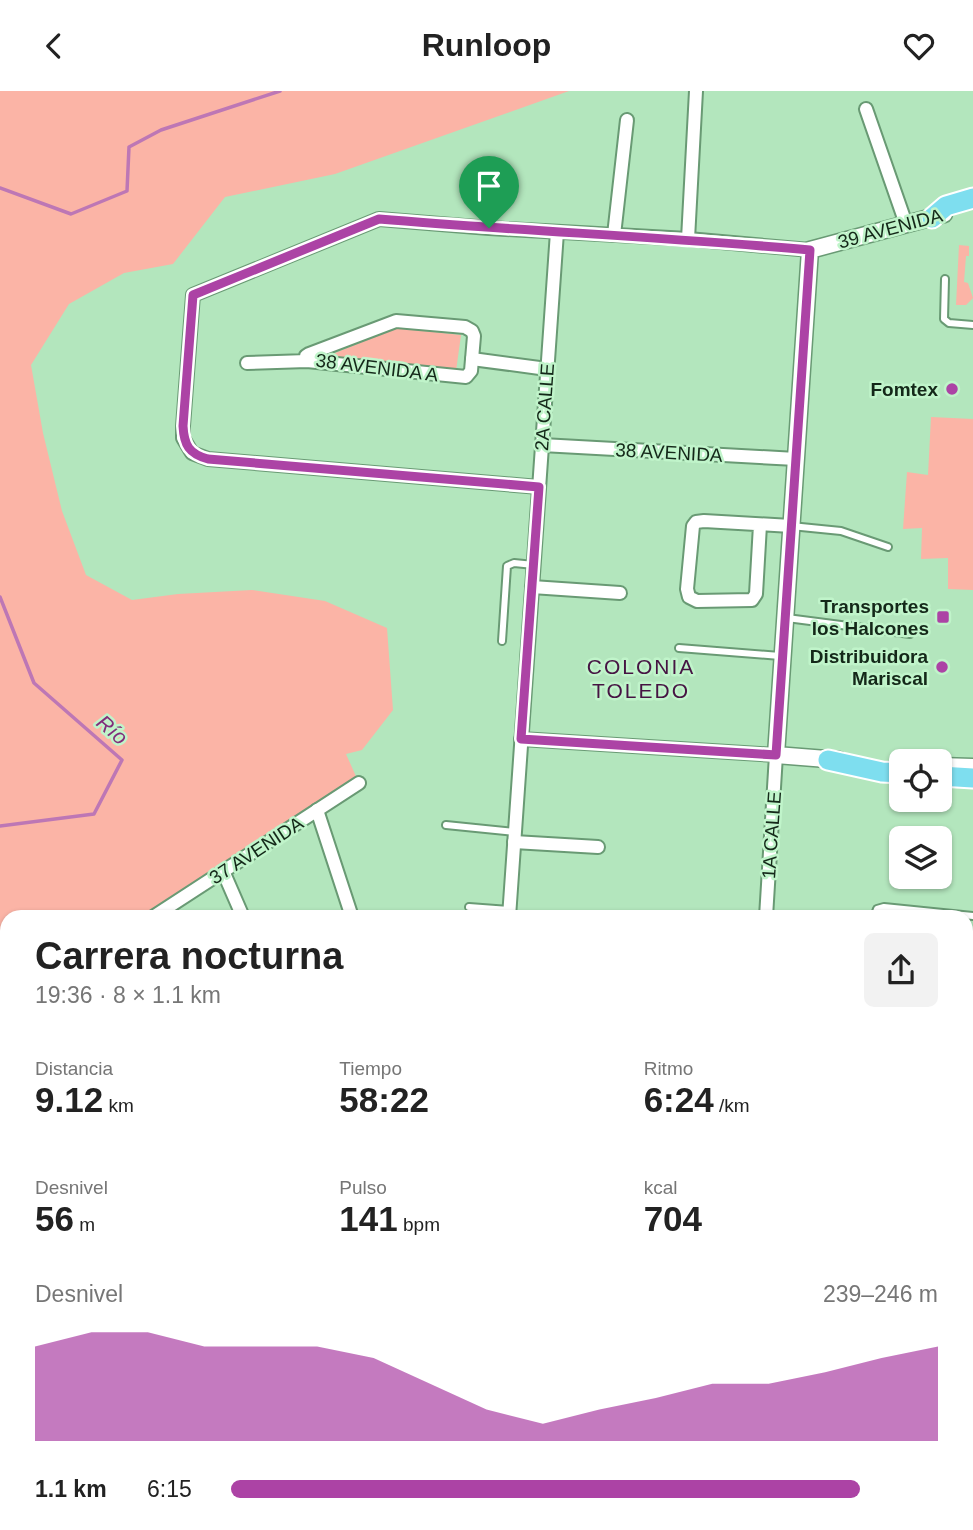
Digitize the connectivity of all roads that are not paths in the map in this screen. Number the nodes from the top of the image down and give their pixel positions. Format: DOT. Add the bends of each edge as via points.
graph roads {
  1 [pos="696,91"];
  2 [pos="866,109"];
  3 [pos="627,120"];
  4 [pos="973,198"];
  5 [pos="973,205"];
  6 [pos="932,218"];
  7 [pos="906,224"];
  8 [pos="557,232"];
  9 [pos="614,235"];
  10 [pos="688,239"];
  11 [pos="810,250"];
  12 [pos="945,279"];
  13 [pos="973,325"];
  14 [pos="472,359"];
  15 [pos="307,361"];
  16 [pos="247,363"];
  17 [pos="547,369"];
  18 [pos="542,446"];
  19 [pos="796,459"];
  20 [pos="539,487"];
  21 [pos="760,525"];
  22 [pos="791,526"];
  23 [pos="888,547"];
  24 [pos="534,565"];
  25 [pos="532,587"];
  26 [pos="620,593"];
  27 [pos="785,617"];
  28 [pos="910,634"];
  29 [pos="502,641"];
  30 [pos="679,648"];
  31 [pos="782,656"];
  32 [pos="521,739"];
  33 [pos="776,755"];
  34 [pos="828,760"];
  35 [pos="889,763"];
  36 [pos="952,766"];
  37 [pos="973,767"];
  38 [pos="889,772"];
  39 [pos="952,777"];
  40 [pos="973,778"];
  41 [pos="359,783"];
  42 [pos="317,810"];
  43 [pos="446,825"];
  44 [pos="514,837"];
  45 [pos="598,847"];
  46 [pos="223,871"];
  47 [pos="469,907"];
  48 [pos="164,910"];
  49 [pos="240,910"];
  50 [pos="350,910"];
  51 [pos="486,910"];
  52 [pos="509,910"];
  53 [pos="766,910"];
  54 [pos="877,910"];
  55 [pos="914,910"];
  1 -- 10 [label="street"];
  2 -- 7 [label="street"];
  3 -- 9 [label="street"];
  4 -- 6 [label="highway" via="946,206"];
  5 -- 6 [label="street, 39 AVENIDA"];
  6 -- 7 [label="street, 39 AVENIDA"];
  7 -- 11 [label="street, 39 AVENIDA"];
  8 -- 9 [label="street, 39 AVENIDA"];
  8 -- 17 [label="street, 2A CALLE"];
  8 -- 20 [label="street, 39 AVENIDA" via="379,219 193,295 183,426 188,449 208,459"];
  9 -- 10 [label="street, 39 AVENIDA"];
  10 -- 11 [label="street, 39 AVENIDA"];
  11 -- 19 [label="street, 1A CALLE"];
  12 -- 13 [label="lane" via="944,319"];
  14 -- 15 [label="street, 38 AVENIDA A" via="471,374 466,377"];
  14 -- 15 [label="street, 38 AVENIDA A" via="474,336 469,329 397,321 309,354"];
  14 -- 17 [label="street"];
  15 -- 16 [label="street"];
  17 -- 18 [label="street, 2A CALLE"];
  18 -- 19 [label="street, 38 AVENIDA"];
  18 -- 20 [label="street, 2A CALLE"];
  19 -- 22 [label="street, 1A CALLE"];
  20 -- 24 [label="street, 2A CALLE"];
  21 -- 21 [label="street" via="696,522 688,577 690,597 697,601 752,600"];
  21 -- 22 [label="street"];
  22 -- 23 [label="lane" via="841,531"];
  22 -- 27 [label="street, 1A CALLE"];
  24 -- 25 [label="street, 2A CALLE"];
  24 -- 29 [label="lane" via="507,566"];
  25 -- 26 [label="street"];
  25 -- 32 [label="street, 2A CALLE"];
  27 -- 28 [label="lane"];
  27 -- 31 [label="street, 1A CALLE"];
  30 -- 31 [label="lane"];
  31 -- 33 [label="street, 1A CALLE"];
  32 -- 33 [label="street"];
  32 -- 44 [label="street, 2A CALLE"];
  33 -- 34 [label="street"];
  33 -- 53 [label="street, 1A CALLE"];
  34 -- 35 [label="street"];
  34 -- 38 [label="highway"];
  36 -- 37 [label="street"];
  39 -- 40 [label="highway"];
  41 -- 42 [label="street, 37 AVENIDA"];
  42 -- 46 [label="street, 37 AVENIDA"];
  42 -- 50 [label="street"];
  43 -- 44 [label="lane"];
  44 -- 45 [label="street"];
  44 -- 52 [label="street, 2A CALLE"];
  46 -- 48 [label="street, 37 AVENIDA"];
  46 -- 49 [label="street"];
  47 -- 51 [label="lane"];
  54 -- 55 [label="lane"];
}
